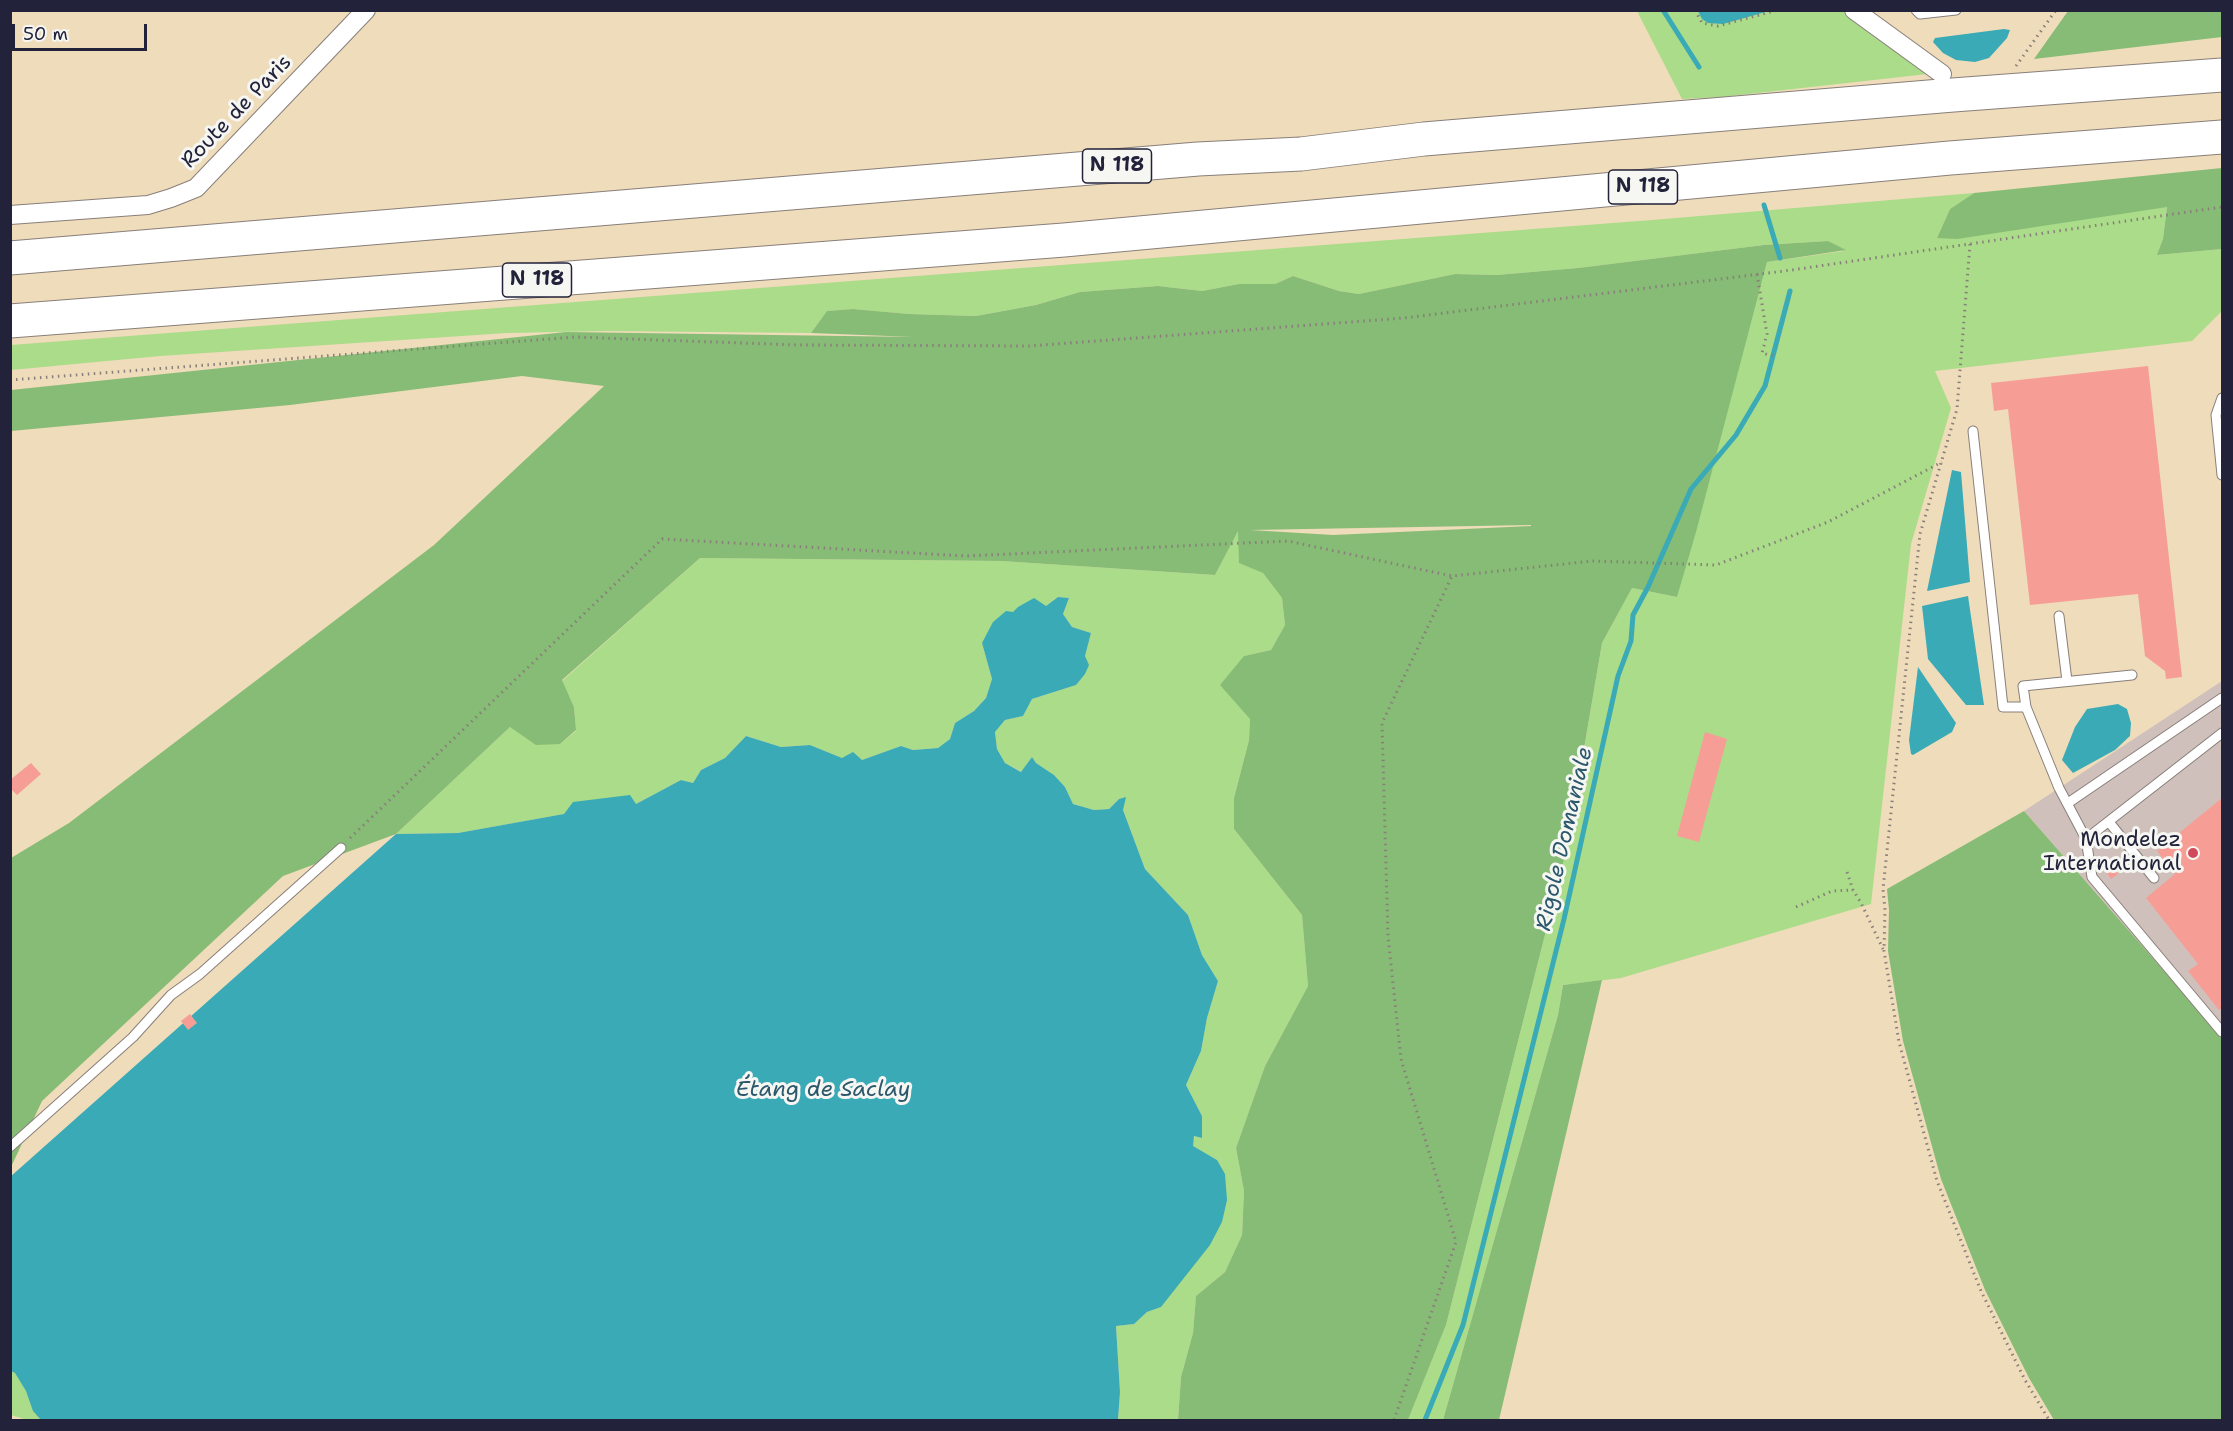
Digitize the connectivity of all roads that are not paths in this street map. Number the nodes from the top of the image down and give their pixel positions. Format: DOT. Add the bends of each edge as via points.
graph roads {
  1 [pos="366,10"];
  2 [pos="1854,10"];
  3 [pos="1916,10"];
  4 [pos="1956,10"];
  5 [pos="1942,74"];
  6 [pos="2223,75"];
  7 [pos="2223,137"];
  8 [pos="10,215"];
  9 [pos="10,258"];
  10 [pos="10,321"];
  11 [pos="2223,398"];
  12 [pos="1974,431"];
  13 [pos="2223,475"];
  14 [pos="2059,616"];
  15 [pos="2132,675"];
  16 [pos="2067,681"];
  17 [pos="2223,698"];
  18 [pos="2026,707"];
  19 [pos="2223,733"];
  20 [pos="2068,803"];
  21 [pos="2109,822"];
  22 [pos="2086,839"];
  23 [pos="340,848"];
  24 [pos="2154,878"];
  25 [pos="2223,1032"];
  26 [pos="10,1147"];
  1 -- 8 [label="street, Route de Paris" via="196,188 148,205"];
  2 -- 5 [label="street"];
  3 -- 4 [label="lane" via="1920,14"];
  6 -- 9 [label="highway, N 118"];
  7 -- 10 [label="highway, N 118" via="1938,159 1064,240"];
  11 -- 13 [label="lane" via="2216,415"];
  12 -- 18 [label="lane" via="2002,707"];
  14 -- 16 [label="lane"];
  15 -- 16 [label="lane"];
  16 -- 18 [label="lane" via="2023,686"];
  17 -- 20 [label="lane"];
  18 -- 20 [label="lane"];
  19 -- 21 [label="lane"];
  20 -- 22 [label="lane"];
  21 -- 22 [label="lane"];
  21 -- 24 [label="lane"];
  22 -- 25 [label="lane" via="2092,877"];
  23 -- 26 [label="lane" via="208,967 171,995 133,1037"];
}
